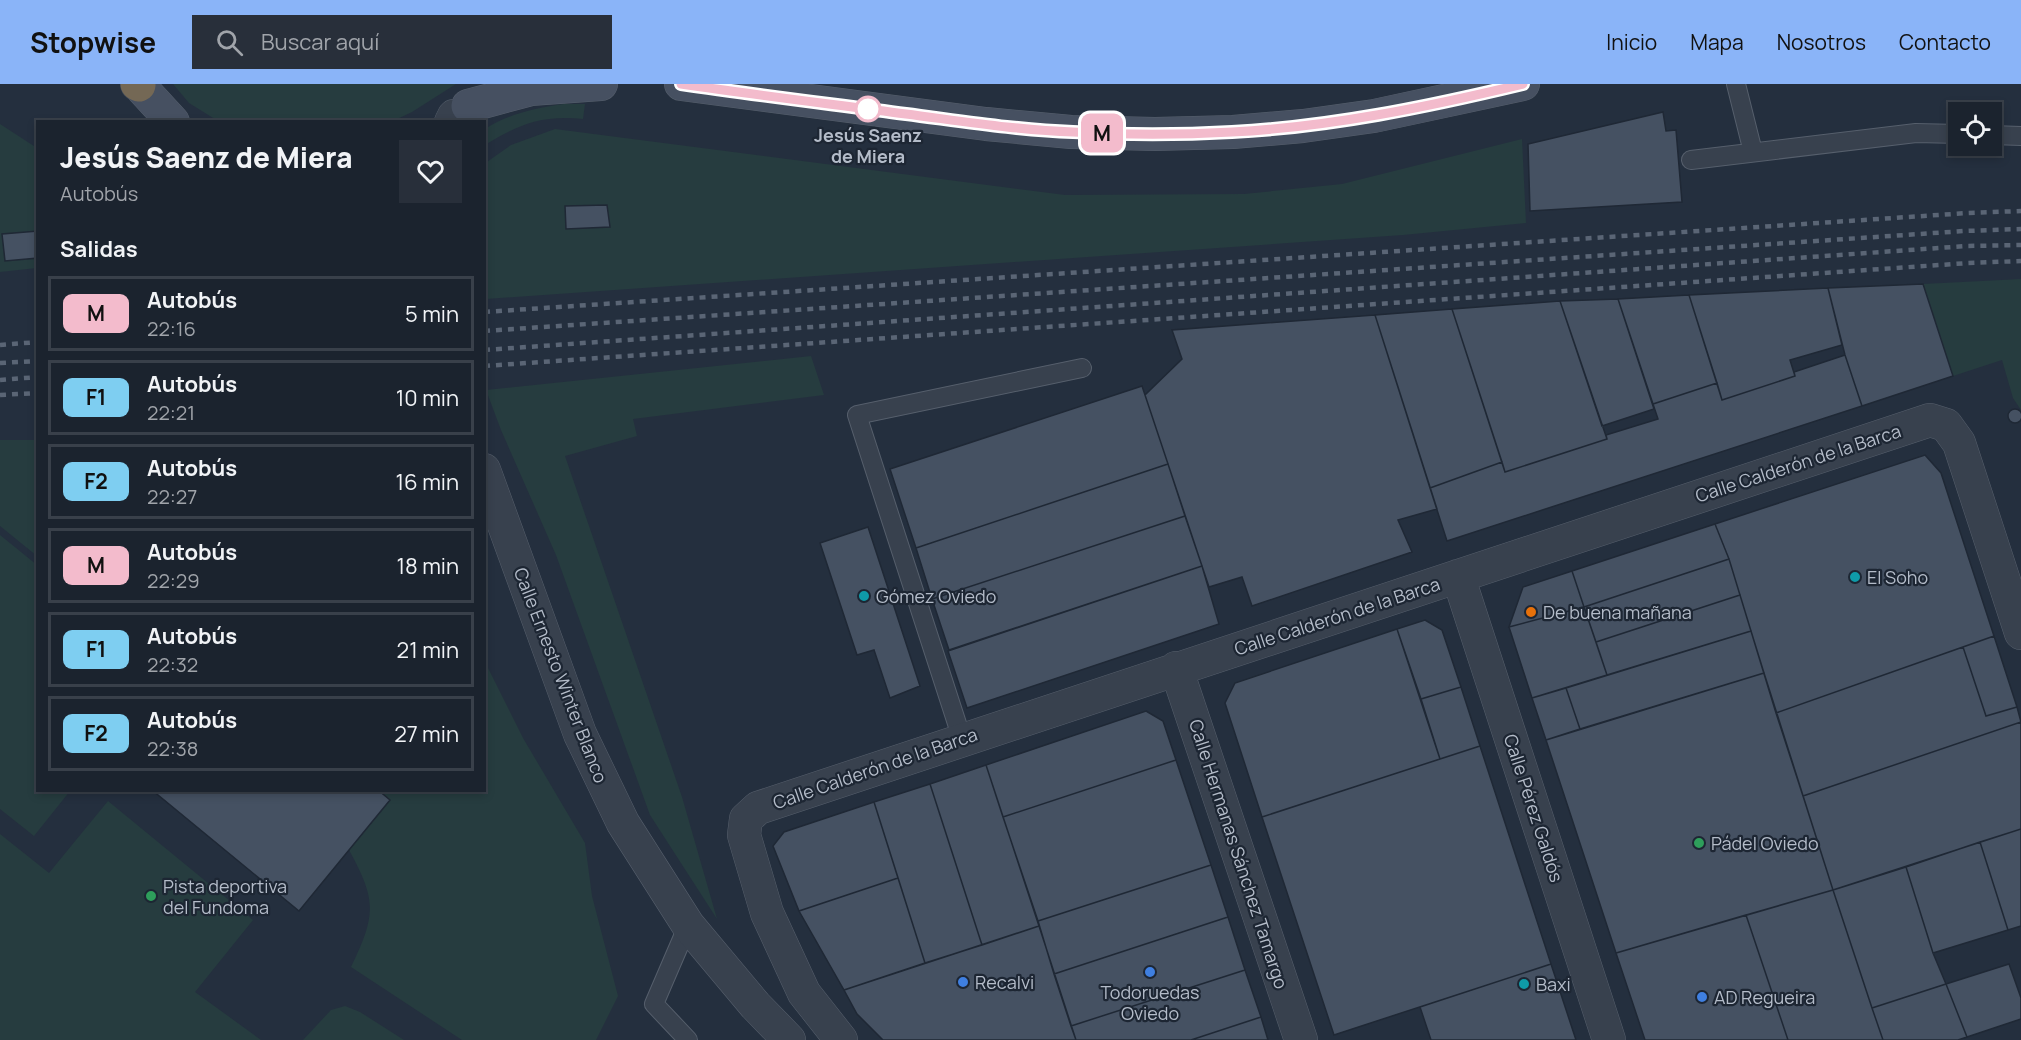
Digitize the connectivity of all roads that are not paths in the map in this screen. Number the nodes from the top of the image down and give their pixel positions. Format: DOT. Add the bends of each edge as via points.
graph roads {
  1 [pos="138,84"];
  2 [pos="601,84"];
  3 [pos="681,84"];
  4 [pos="1523,84"];
  5 [pos="1736,84"];
  6 [pos="462,110"];
  7 [pos="171,120"];
  8 [pos="1948,134"];
  9 [pos="2002,135"];
  10 [pos="2021,136"];
  11 [pos="1753,152"];
  12 [pos="1691,159"];
  13 [pos="1082,368"];
  14 [pos="486,476"];
  15 [pos="1458,576"];
  16 [pos="2021,633"];
  17 [pos="1176,668"];
  18 [pos="962,739"];
  19 [pos="688,925"];
  20 [pos="688,1040"];
  21 [pos="789,1040"];
  22 [pos="841,1040"];
  23 [pos="1301,1040"];
  24 [pos="1609,1040"];
  1 -- 7 [label="main road"];
  2 -- 6 [label="main road" via="531,89"];
  3 -- 4 [label="main road" via="997,125 1155,134 1303,126 1374,116"];
  5 -- 11 [label="lane"];
  8 -- 11 [label="lane" via="1916,133"];
  9 -- 10 [label="lane"];
  11 -- 12 [label="lane"];
  13 -- 18 [label="lane" via="857,415"];
  14 -- 19 [label="street, Calle Ernesto Winter Blanco" via="592,761 623,823"];
  15 -- 16 [label="street, Calle Calderón de la Barca" via="1930,420 1946,425 1959,443"];
  15 -- 17 [label="street, Calle Calderón de la Barca"];
  15 -- 24 [label="street, Calle Pérez Galdós"];
  17 -- 18 [label="street, Calle Calderón de la Barca"];
  17 -- 23 [label="street, Calle Hermanas Sánchez Tamargo"];
  18 -- 22 [label="street, Calle Calderón de la Barca" via="758,808 746,819 744,835 767,913 804,993"];
  19 -- 20 [label="lane" via="654,1004"];
  19 -- 21 [label="street, Calle Ernesto Winter Blanco"];
}
